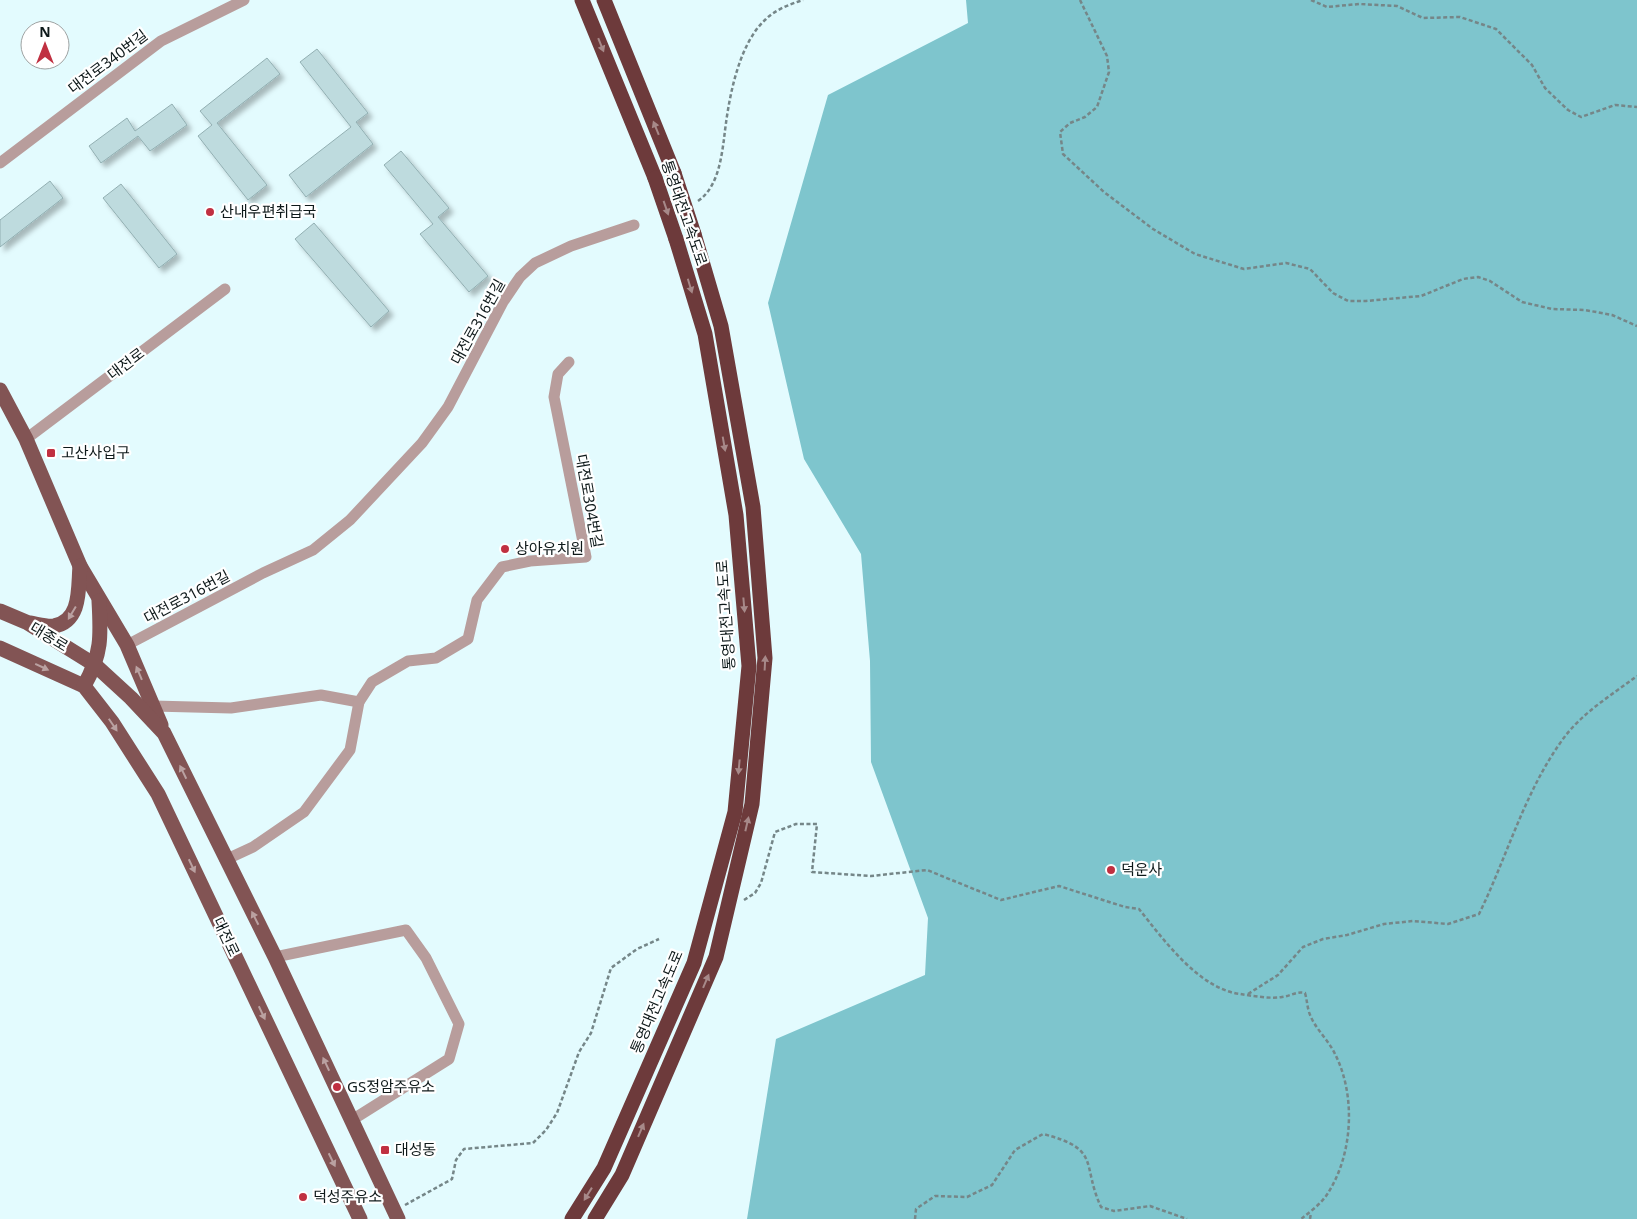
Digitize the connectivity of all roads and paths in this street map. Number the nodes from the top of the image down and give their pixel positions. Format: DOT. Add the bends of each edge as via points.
graph roads {
  1 [pos="244,0"];
  2 [pos="582,0"];
  3 [pos="604,0"];
  4 [pos="803,0"];
  5 [pos="1080,0"];
  6 [pos="1311,0"];
  7 [pos="1637,107"];
  8 [pos="0,163"];
  9 [pos="690,204"];
  10 [pos="634,225"];
  11 [pos="225,289"];
  12 [pos="1637,326"];
  13 [pos="569,362"];
  14 [pos="0,390"];
  15 [pos="26,439"];
  16 [pos="80,566"];
  17 [pos="99,598"];
  18 [pos="0,612"];
  19 [pos="26,622"];
  20 [pos="127,645"];
  21 [pos="0,648"];
  22 [pos="95,665"];
  23 [pos="1637,676"];
  24 [pos="84,686"];
  25 [pos="359,702"];
  26 [pos="153,706"];
  27 [pos="164,733"];
  28 [pos="225,860"];
  29 [pos="740,902"];
  30 [pos="659,939"];
  31 [pos="275,957"];
  32 [pos="1247,994"];
  33 [pos="352,1120"];
  34 [pos="1311,1211"];
  35 [pos="395,1215"];
  36 [pos="360,1219"];
  37 [pos="572,1219"];
  38 [pos="595,1219"];
  39 [pos="914,1219"];
  40 [pos="1187,1219"];
  41 [pos="1301,1219"];
  42 [pos="1310,1219"];
  1 -- 8 [label="street, 대전로340번길" via="161,41"];
  2 -- 37 [label="highway, 통영대전고속도로, one-way, bridge" via="655,178 704,334 734,506 749,666 735,812 694,963 604,1168"];
  38 -- 3 [label="highway, 통영대전고속도로, one-way, bridge" via="622,1175 716,957 752,804 765,658 753,507 721,326 674,173"];
  4 -- 9 [label="path" via="766,18 755,32 734,78 721,160 708,194"];
  5 -- 12 [label="path" via="1107,56 1109,72 1097,107 1060,132 1063,154 1104,192 1153,229 1195,254 1244,269 1286,263 1310,269 1333,293 1348,301 1421,296 1463,279 1478,277 1522,302 1552,309 1612,315"];
  6 -- 7 [label="path" via="1327,7 1359,4 1398,6 1423,18 1460,17 1496,30 1532,65 1545,88 1568,110 1581,117 1615,104"];
  10 -- 20 [label="street, 대전로316번길" via="571,246 535,263 520,277 503,302 448,407 422,443 350,520 313,550"];
  11 -- 15 [label="street, 대전로"];
  13 -- 25 [label="street, 대전로304번길" via="558,374 554,397 586,557 502,566 477,600 468,639 436,658 408,661 372,682"];
  14 -- 15 [label="main road"];
  15 -- 16 [label="main road"];
  16 -- 17 [label="main road"];
  16 -- 19 [label="main road, one-way" via="77,603 69,619 54,626"];
  17 -- 20 [label="main road"];
  17 -- 22 [label="main road" via="101,633"];
  18 -- 19 [label="main road, 대종로"];
  19 -- 22 [label="main road, 대종로"];
  26 -- 20 [label="main road, one-way"];
  21 -- 24 [label="main road, 대종로, one-way"];
  22 -- 24 [label="main road"];
  22 -- 27 [label="main road"];
  23 -- 32 [label="path" via="1589,711 1567,734 1548,762 1515,827 1479,914 1448,924 1413,921 1384,924 1323,939 1303,947 1278,975"];
  24 -- 36 [label="main road, 대전로, one-way" via="112,722 158,794"];
  25 -- 26 [label="street" via="321,695 231,708"];
  25 -- 28 [label="street, 대전로304번길" via="350,750 304,812 253,847"];
  26 -- 27 [label="main road"];
  28 -- 27 [label="main road, one-way"];
  31 -- 28 [label="main road, one-way"];
  29 -- 32 [label="path" via="756,893 775,832 796,824 817,824 812,872 871,876 927,870 1001,900 1060,886 1139,909 1176,956 1214,984 1238,994"];
  30 -- 35 [label="path" via="611,968 591,1033 579,1052 557,1113 546,1130 533,1143 464,1149 456,1160 452,1179"];
  33 -- 31 [label="main road, one-way"];
  31 -- 33 [label="street" via="406,930 426,958 460,1024 449,1060"];
  32 -- 34 [label="path" via="1282,997 1304,993 1318,1029 1335,1053 1345,1082 1347,1145 1328,1194"];
  33 -- 35 [label="main road"];
  34 -- 41 [label="path"];
  34 -- 42 [label="path"];
  39 -- 40 [label="path" via="916,1209 935,1196 967,1197 992,1185 1015,1150 1043,1134 1068,1140 1088,1159 1101,1207 1114,1211 1150,1206"];
}
